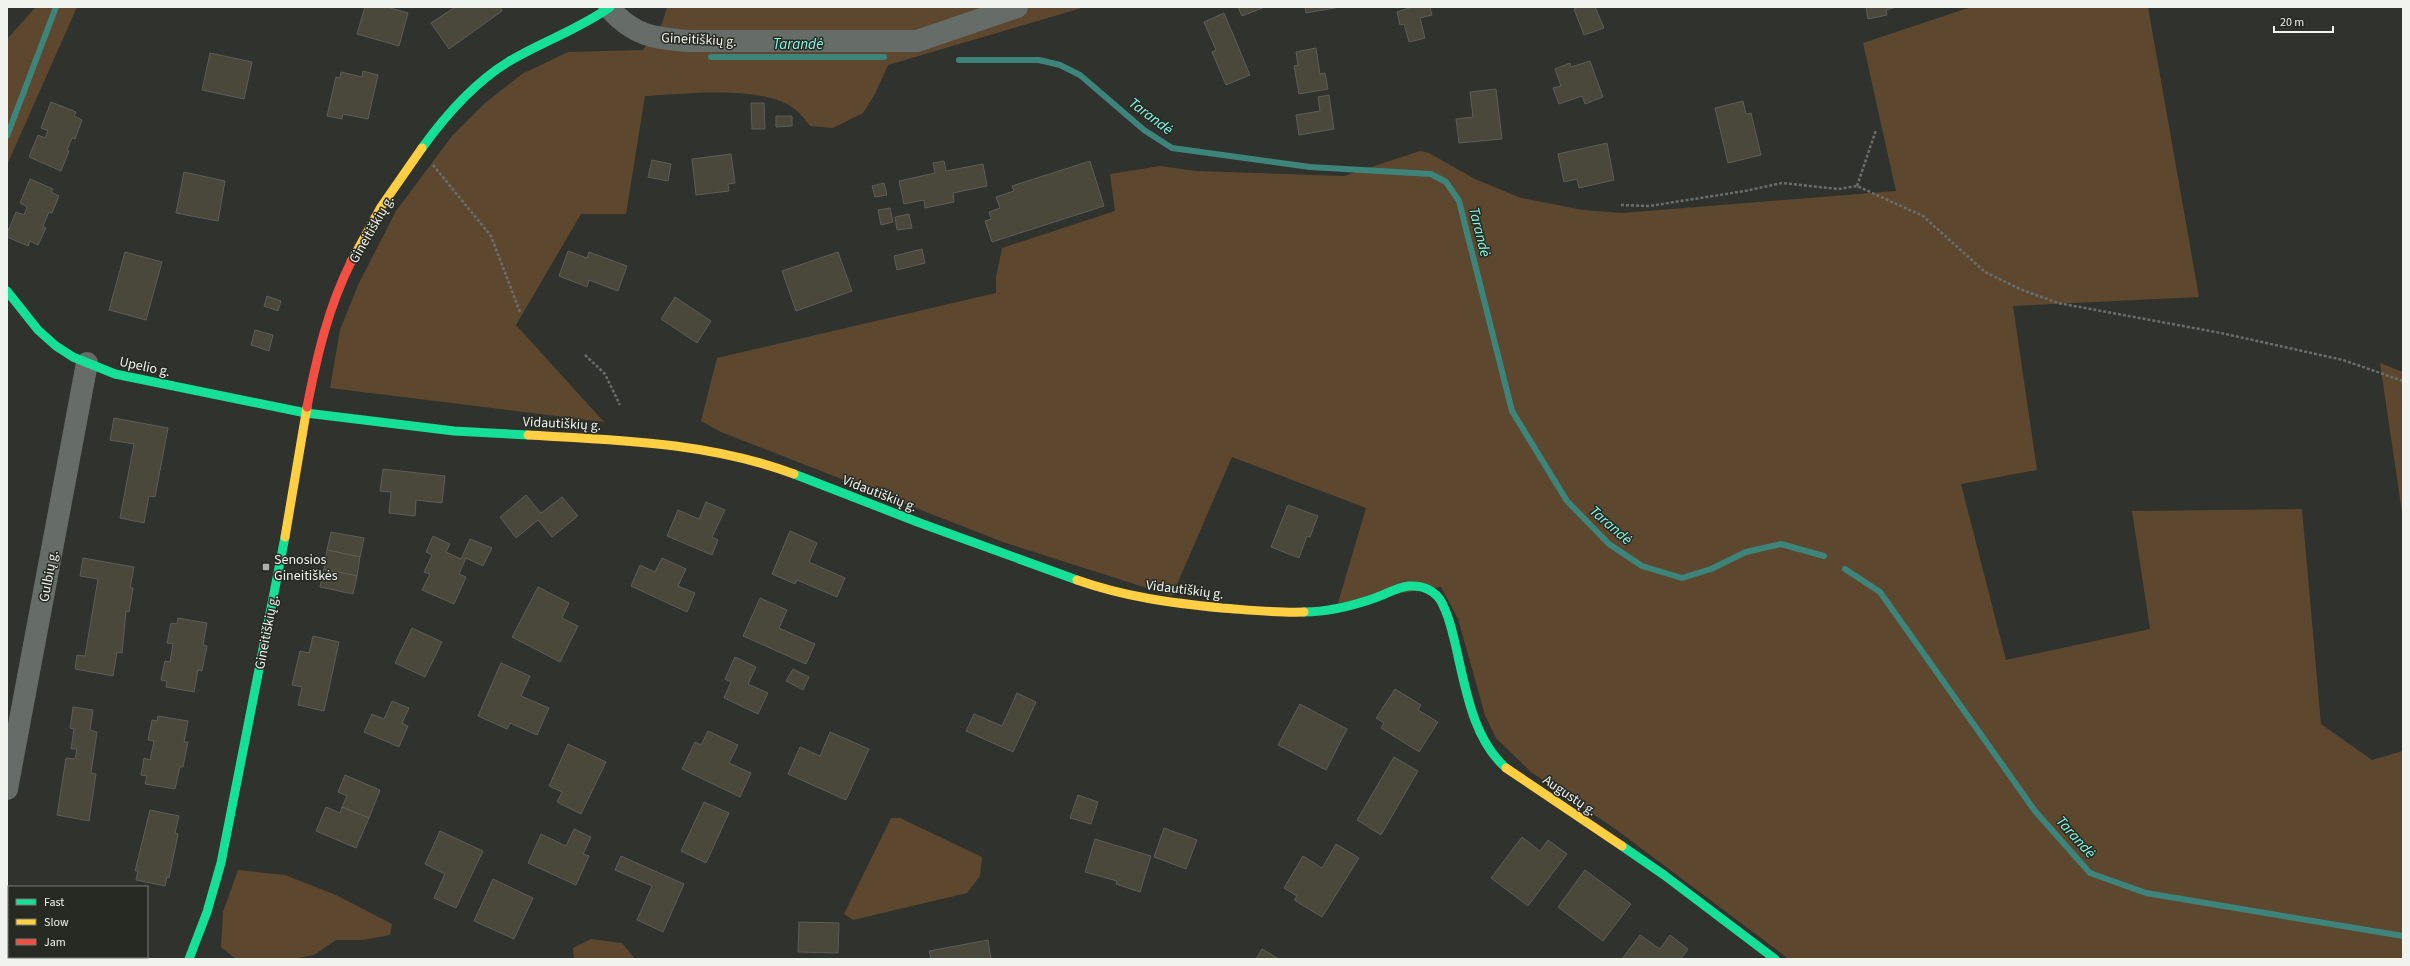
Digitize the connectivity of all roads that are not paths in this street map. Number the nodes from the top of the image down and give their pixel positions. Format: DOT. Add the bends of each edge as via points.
graph roads {
  1 [pos="1018,7"];
  2 [pos="609,8"];
  3 [pos="7,290"];
  4 [pos="87,363"];
  5 [pos="306,413"];
  6 [pos="1434,592"];
  7 [pos="7,789"];
  8 [pos="189,959"];
  9 [pos="1775,959"];
  1 -- 2 [label="street, Gineitiškių g." via="917,41 689,41 659,38 623,24"];
  2 -- 5 [label="street, Gineitiškių g." via="511,60 487,77 445,120 420,152 380,212 341,283 321,337"];
  3 -- 4 [label="street, Upelio g." via="38,330 56,346"];
  4 -- 5 [label="street, Upelio g." via="115,374"];
  4 -- 7 [label="street, Gulbių g."];
  5 -- 6 [label="street, Vidautiškių g." via="454,431 646,441 724,455 788,472 1106,590 1161,602 1280,613 1322,612 1357,604 1409,586 1422,587"];
  5 -- 8 [label="street, Gineitiškių g." via="225,848 209,906"];
  6 -- 9 [label="street, Augustų g." via="1442,602 1449,619 1468,698 1484,739 1496,759 1512,773 1664,875"];
}
